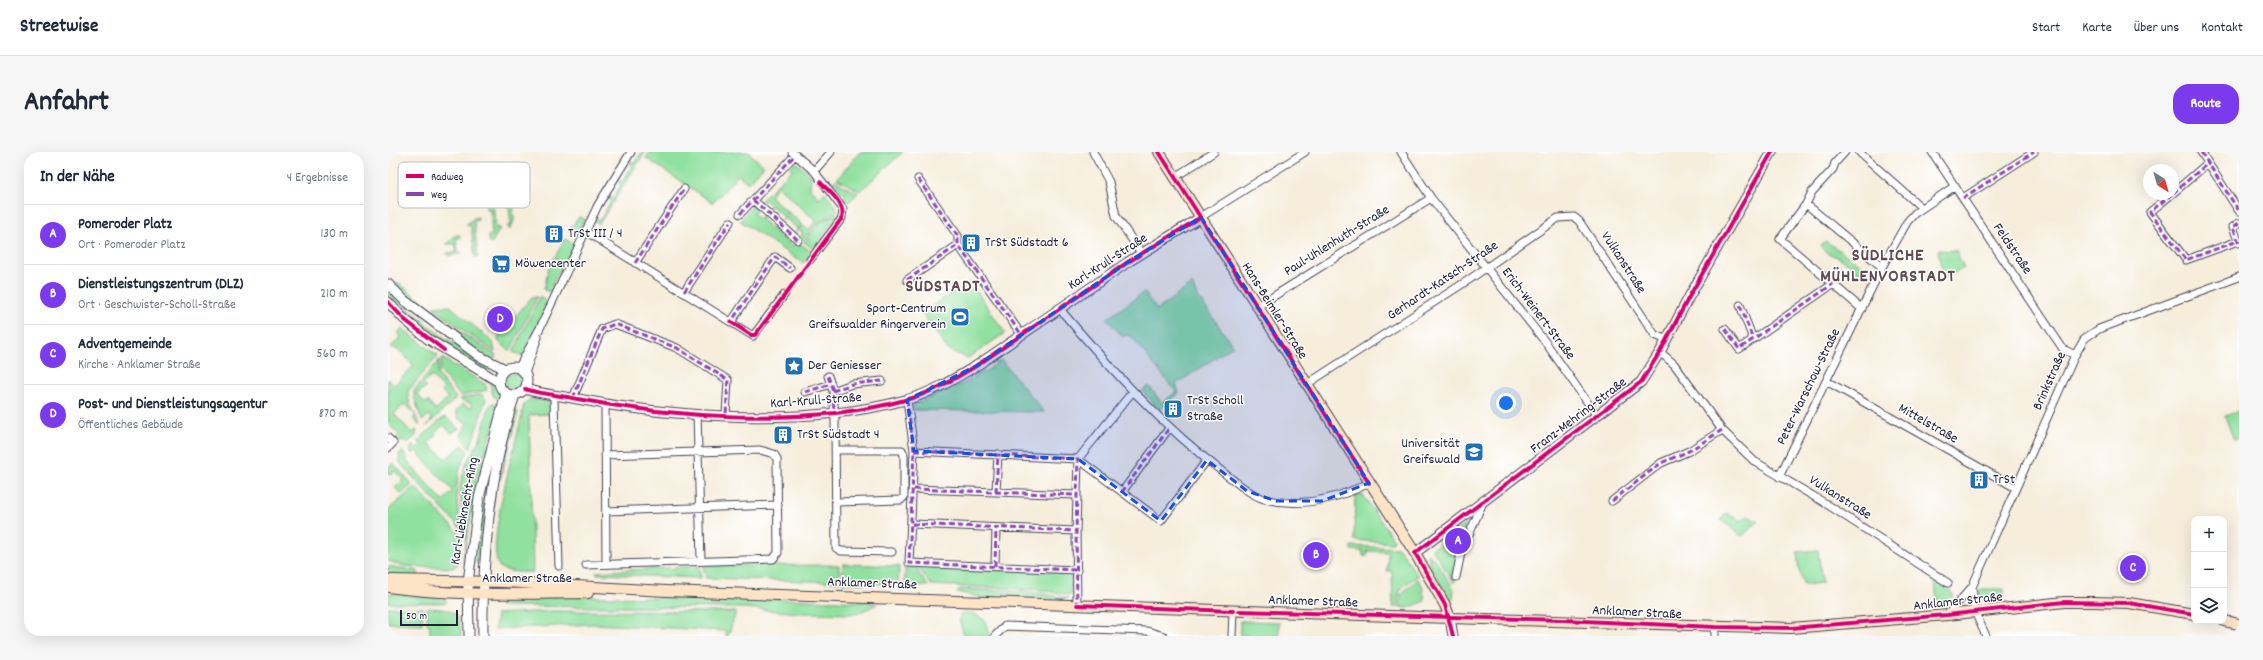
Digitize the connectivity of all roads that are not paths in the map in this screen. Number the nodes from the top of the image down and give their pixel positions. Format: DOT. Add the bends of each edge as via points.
graph roads {
  1 [pos="632,152"];
  2 [pos="831,152"];
  3 [pos="1093,152"];
  4 [pos="1159,152"];
  5 [pos="1214,152"];
  6 [pos="1306,152"];
  7 [pos="1400,152"];
  8 [pos="1772,152"];
  9 [pos="1845,152"];
  10 [pos="1859,152"];
  11 [pos="1932,152"];
  12 [pos="2034,152"];
  13 [pos="2201,152"];
  14 [pos="794,153"];
  15 [pos="2208,163"];
  16 [pos="814,171"];
  17 [pos="1175,177"];
  18 [pos="918,178"];
  19 [pos="1955,186"];
  20 [pos="2179,187"];
  21 [pos="684,189"];
  22 [pos="1431,198"];
  23 [pos="1963,198"];
  24 [pos="753,200"];
  25 [pos="2164,200"];
  26 [pos="1806,204"];
  27 [pos="1922,208"];
  28 [pos="2239,211"];
  29 [pos="740,214"];
  30 [pos="1201,218"];
  31 [pos="730,222"];
  32 [pos="2239,223"];
  33 [pos="585,231"];
  34 [pos="1589,234"];
  35 [pos="798,240"];
  36 [pos="2239,242"];
  37 [pos="958,244"];
  38 [pos="1141,253"];
  39 [pos="810,260"];
  40 [pos="635,263"];
  41 [pos="1882,267"];
  42 [pos="790,268"];
  43 [pos="1486,268"];
  44 [pos="2239,277"];
  45 [pos="907,280"];
  46 [pos="388,284"];
  47 [pos="1834,284"];
  48 [pos="684,292"];
  49 [pos="785,294"];
  50 [pos="388,302"];
  51 [pos="1740,305"];
  52 [pos="1258,306"];
  53 [pos="1059,308"];
  54 [pos="1862,309"];
  55 [pos="731,322"];
  56 [pos="1725,328"];
  57 [pos="1021,334"];
  58 [pos="1753,339"];
  59 [pos="1667,340"];
  60 [pos="1660,352"];
  61 [pos="2075,355"];
  62 [pos="504,369"];
  63 [pos="828,376"];
  64 [pos="524,378"];
  65 [pos="882,381"];
  66 [pos="499,382"];
  67 [pos="1828,382"];
  68 [pos="1307,384"];
  69 [pos="832,387"];
  70 [pos="1133,391"];
  71 [pos="805,392"];
  72 [pos="510,394"];
  73 [pos="554,397"];
  74 [pos="573,398"];
  75 [pos="908,400"];
  76 [pos="604,404"];
  77 [pos="697,414"];
  78 [pos="834,414"];
  79 [pos="726,415"];
  80 [pos="1597,416"];
  81 [pos="1170,427"];
  82 [pos="1722,430"];
  83 [pos="836,450"];
  84 [pos="914,451"];
  85 [pos="699,453"];
  86 [pos="998,454"];
  87 [pos="605,455"];
  88 [pos="1078,459"];
  89 [pos="1207,460"];
  90 [pos="1779,477"];
  91 [pos="1370,483"];
  92 [pos="2016,488"];
  93 [pos="914,489"];
  94 [pos="996,492"];
  95 [pos="1122,492"];
  96 [pos="1076,495"];
  97 [pos="1484,500"];
  98 [pos="1612,500"];
  99 [pos="837,502"];
  100 [pos="778,504"];
  101 [pos="700,507"];
  102 [pos="606,511"];
  103 [pos="912,524"];
  104 [pos="996,528"];
  105 [pos="1076,531"];
  106 [pos="892,552"];
  107 [pos="1415,553"];
  108 [pos="701,561"];
  109 [pos="606,563"];
  110 [pos="586,565"];
  111 [pos="559,566"];
  112 [pos="995,566"];
  113 [pos="1077,570"];
  114 [pos="1456,577"];
  115 [pos="388,580"];
  116 [pos="468,582"];
  117 [pos="483,582"];
  118 [pos="1948,583"];
  119 [pos="388,587"];
  120 [pos="1972,587"];
  121 [pos="666,591"];
  122 [pos="468,593"];
  123 [pos="483,594"];
  124 [pos="1076,605"];
  125 [pos="1233,611"];
  126 [pos="1975,612"];
  127 [pos="2191,613"];
  128 [pos="1946,615"];
  129 [pos="1450,618"];
  130 [pos="2227,621"];
  131 [pos="2239,624"];
  132 [pos="1715,632"];
  133 [pos="469,636"];
  134 [pos="484,636"];
  135 [pos="995,636"];
  136 [pos="1164,636"];
  137 [pos="1232,636"];
  138 [pos="1453,636"];
  139 [pos="1986,636"];
  1 -- 33 [label="street"];
  2 -- 16 [label="street"];
  3 -- 38 [label="street" via="1109,182 1116,216"];
  4 -- 17 [label="main road, Hans-Beimler-Straße"];
  5 -- 17 [label="street"];
  6 -- 30 [label="street"];
  7 -- 22 [label="street, Erich-Weinert-Straße"];
  8 -- 59 [label="street, Franz-Mehring-Straße" via="1692,291"];
  9 -- 26 [label="street" via="1835,163 1834,169 1812,192"];
  10 -- 27 [label="street"];
  11 -- 19 [label="street, Feldstraße"];
  12 -- 23 [label="street"];
  13 -- 15 [label="street"];
  14 -- 16 [label="street"];
  14 -- 24 [label="street"];
  15 -- 20 [label="street"];
  15 -- 28 [label="street"];
  16 -- 39 [label="street" via="820,182 840,204 844,214"];
  17 -- 30 [label="main road, Hans-Beimler-Straße"];
  18 -- 37 [label="street" via="958,236"];
  19 -- 23 [label="street, Feldstraße"];
  19 -- 27 [label="street, Peter-Warschow-Straße"];
  21 -- 40 [label="street"];
  22 -- 43 [label="street, Erich-Weinert-Straße"];
  22 -- 52 [label="street, Paul-Uhlenhuth-Straße"];
  23 -- 61 [label="street, Feldstraße" via="2063,349"];
  24 -- 29 [label="street"];
  24 -- 35 [label="street"];
  25 -- 36 [label="street" via="2150,212 2186,260"];
  26 -- 41 [label="street"];
  26 -- 47 [label="street" via="1780,239"];
  27 -- 41 [label="street, Peter-Warschow-Straße" via="1910,217"];
  30 -- 38 [label="street, Karl-Krull-Straße"];
  30 -- 52 [label="main road, Hans-Beimler-Straße"];
  31 -- 48 [label="street"];
  32 -- 36 [label="street" via="2233,227"];
  33 -- 40 [label="street"];
  33 -- 64 [label="street" via="540,328"];
  34 -- 43 [label="street, Gerhardt-Katsch-Straße" via="1574,216 1558,218"];
  34 -- 59 [label="street, Vulkanstraße" via="1655,335"];
  37 -- 45 [label="street"];
  37 -- 57 [label="street"];
  38 -- 53 [label="street, Karl-Krull-Straße"];
  40 -- 48 [label="street"];
  41 -- 54 [label="street, Peter-Warschow-Straße"];
  42 -- 55 [label="street" via="775,257"];
  43 -- 68 [label="street, Gerhardt-Katsch-Straße"];
  43 -- 80 [label="street, Erich-Weinert-Straße" via="1546,344"];
  44 -- 61 [label="street, Brinkstraße" via="2099,329 2085,338"];
  46 -- 62 [label="street" via="404,300 479,356"];
  47 -- 54 [label="street"];
  47 -- 58 [label="street"];
  48 -- 55 [label="street"];
  49 -- 55 [label="street" via="755,335"];
  50 -- 66 [label="street" via="428,339"];
  51 -- 58 [label="street"];
  52 -- 68 [label="main road, Hans-Beimler-Straße"];
  53 -- 57 [label="street, Karl-Krull-Straße"];
  53 -- 70 [label="street"];
  54 -- 67 [label="street, Peter-Warschow-Straße"];
  56 -- 58 [label="street" via="1739,348"];
  57 -- 75 [label="street, Karl-Krull-Straße" via="957,377"];
  59 -- 60 [label="street, Franz-Mehring-Straße"];
  60 -- 80 [label="street, Franz-Mehring-Straße" via="1641,382"];
  60 -- 82 [label="street, Vulkanstraße" via="1674,364"];
  61 -- 92 [label="street, Brinkstraße"];
  62 -- 64 [label="street, Karl-Krull-Straße" via="509,367"];
  62 -- 66 [label="street"];
  63 -- 69 [label="street, Karl-Krull-Straße"];
  64 -- 72 [label="street"];
  64 -- 73 [label="street, Karl-Krull-Straße"];
  65 -- 69 [label="street, Karl-Krull-Straße"];
  66 -- 72 [label="street"];
  67 -- 90 [label="street, Peter-Warschow-Straße"];
  67 -- 92 [label="street, Mittelstraße"];
  68 -- 91 [label="main road, Hans-Beimler-Straße"];
  69 -- 71 [label="street, Karl-Krull-Straße"];
  69 -- 78 [label="street, Karl-Krull-Straße"];
  70 -- 81 [label="street"];
  70 -- 88 [label="street"];
  72 -- 116 [label="street, Karl-Liebknecht-Ring" via="479,498"];
  72 -- 117 [label="street, Karl-Liebknecht-Ring" via="492,498"];
  73 -- 74 [label="street, Karl-Krull-Straße"];
  73 -- 111 [label="street"];
  74 -- 76 [label="street, Karl-Krull-Straße"];
  74 -- 79 [label="street" via="602,329 615,324 673,346 728,380"];
  75 -- 78 [label="street, Karl-Krull-Straße"];
  75 -- 84 [label="street, Anklamer Straße"];
  76 -- 77 [label="street, Karl-Krull-Straße"];
  76 -- 87 [label="street"];
  77 -- 79 [label="street, Karl-Krull-Straße"];
  77 -- 85 [label="street"];
  78 -- 79 [label="street, Karl-Krull-Straße"];
  78 -- 83 [label="street"];
  80 -- 97 [label="street, Franz-Mehring-Straße"];
  81 -- 89 [label="street"];
  81 -- 95 [label="street"];
  82 -- 90 [label="street, Vulkanstraße" via="1754,461"];
  82 -- 98 [label="street" via="1689,451 1661,463"];
  83 -- 99 [label="street"];
  83 -- 99 [label="street" via="902,450 904,455 904,497 901,500"];
  84 -- 86 [label="street"];
  84 -- 93 [label="street, Anklamer Straße"];
  85 -- 87 [label="street"];
  85 -- 100 [label="street" via="760,450 774,454 777,459"];
  85 -- 101 [label="street"];
  86 -- 88 [label="street"];
  86 -- 94 [label="street"];
  87 -- 102 [label="street"];
  88 -- 95 [label="street"];
  88 -- 96 [label="street"];
  89 -- 91 [label="street" via="1247,491 1276,501 1322,501"];
  89 -- 95 [label="street" via="1161,521"];
  90 -- 118 [label="street, Vulkanstraße" via="1825,503"];
  91 -- 107 [label="main road, Hans-Beimler-Straße"];
  92 -- 120 [label="street, Brinkstraße"];
  93 -- 94 [label="street"];
  93 -- 103 [label="street, Anklamer Straße"];
  94 -- 96 [label="street"];
  96 -- 105 [label="street"];
  97 -- 107 [label="street, Franz-Mehring-Straße"];
  97 -- 114 [label="street" via="1461,553"];
  99 -- 106 [label="street" via="836,548 841,551"];
  100 -- 101 [label="street"];
  100 -- 108 [label="street" via="778,554 773,559"];
  101 -- 102 [label="street"];
  101 -- 108 [label="street"];
  102 -- 109 [label="street"];
  103 -- 104 [label="street"];
  103 -- 112 [label="street, Anklamer Straße" via="909,563"];
  104 -- 105 [label="street"];
  104 -- 112 [label="street"];
  105 -- 113 [label="street"];
  107 -- 129 [label="main road, Hans-Beimler-Straße" via="1445,604"];
  108 -- 109 [label="street"];
  109 -- 110 [label="street"];
  112 -- 113 [label="street, Anklamer Straße"];
  113 -- 124 [label="street"];
  115 -- 116 [label="main road, Anklamer Straße"];
  116 -- 117 [label="main road, Anklamer Straße"];
  116 -- 122 [label="street, Karl-Liebknecht-Ring"];
  117 -- 121 [label="main road, Anklamer Straße"];
  117 -- 123 [label="street, Karl-Liebknecht-Ring"];
  119 -- 122 [label="main road, Anklamer Straße"];
  120 -- 126 [label="street"];
  120 -- 128 [label="street, Brinkstraße"];
  121 -- 123 [label="main road, Anklamer Straße"];
  121 -- 124 [label="main road, Anklamer Straße"];
  122 -- 123 [label="main road, Anklamer Straße"];
  122 -- 133 [label="street, Karl-Liebknecht-Ring"];
  123 -- 134 [label="street, Karl-Liebknecht-Ring"];
  124 -- 125 [label="main road, Anklamer Straße"];
  125 -- 129 [label="main road, Anklamer Straße"];
  125 -- 137 [label="street"];
  126 -- 127 [label="main road, Anklamer Straße" via="2064,602 2094,602 2129,603"];
  126 -- 128 [label="main road, Anklamer Straße"];
  126 -- 139 [label="street"];
  128 -- 132 [label="main road, Anklamer Straße"];
  129 -- 132 [label="main road, Anklamer Straße" via="1562,620"];
  129 -- 138 [label="street"];
  130 -- 131 [label="main road"];
  135 -- 136 [label="street" via="1005,626 1147,631"];
}
